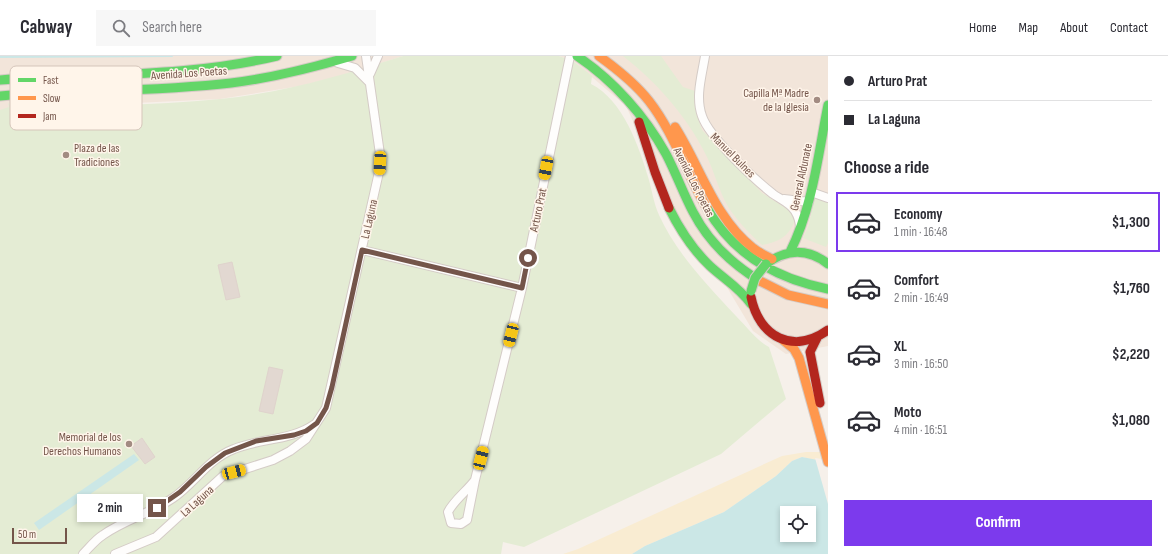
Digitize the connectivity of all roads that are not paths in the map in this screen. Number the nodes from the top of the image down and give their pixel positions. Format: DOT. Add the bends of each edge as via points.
graph roads {
  1 [pos="277,56"];
  2 [pos="352,56"];
  3 [pos="366,56"];
  4 [pos="378,56"];
  5 [pos="570,56"];
  6 [pos="577,56"];
  7 [pos="599,56"];
  8 [pos="705,56"];
  9 [pos="328,63"];
  10 [pos="142,74"];
  11 [pos="0,80"];
  12 [pos="10,80"];
  13 [pos="369,83"];
  14 [pos="142,87"];
  15 [pos="641,91"];
  16 [pos="10,95"];
  17 [pos="0,96"];
  18 [pos="828,105"];
  19 [pos="634,107"];
  20 [pos="810,197"];
  21 [pos="779,198"];
  22 [pos="828,198"];
  23 [pos="800,233"];
  24 [pos="362,250"];
  25 [pos="790,252"];
  26 [pos="769,261"];
  27 [pos="828,264"];
  28 [pos="522,288"];
  29 [pos="828,289"];
  30 [pos="752,304"];
  31 [pos="828,304"];
  32 [pos="828,330"];
  33 [pos="817,338"];
  34 [pos="783,340"];
  35 [pos="813,393"];
  36 [pos="317,423"];
  37 [pos="828,431"];
  38 [pos="828,462"];
  39 [pos="475,480"];
  40 [pos="83,554"];
  41 [pos="115,554"];
  1 -- 10 [label="main road, Avenida Los Poetas" via="236,66 199,71"];
  2 -- 9 [label="main road, Avenida Los Poetas"];
  3 -- 13 [label="street, La Laguna"];
  4 -- 13 [label="street" via="370,72"];
  5 -- 28 [label="street, Arturo Prat"];
  6 -- 19 [label="main road, Avenida Los Poetas" via="602,74"];
  7 -- 15 [label="main road, Avenida Los Poetas"];
  8 -- 21 [label="street, Manuel Bulnes" via="699,91 699,106 704,123 718,142"];
  9 -- 13 [label="street" via="350,65 363,74"];
  9 -- 14 [label="main road, Avenida Los Poetas" via="268,77"];
  11 -- 12 [label="main road, Avenida Los Poetas"];
  13 -- 24 [label="street, La Laguna" via="380,154 379,172"];
  15 -- 26 [label="main road" via="658,107 684,141 714,202 732,226 752,250"];
  15 -- 29 [label="main road, Avenida Los Poetas" via="655,108 674,140 706,208 736,247 756,264 776,275 798,283"];
  16 -- 17 [label="main road, Avenida Los Poetas"];
  18 -- 20 [label="main road, General Aldunate"];
  19 -- 30 [label="main road" via="656,177 685,237 712,268 744,293"];
  19 -- 31 [label="main road, Avenida Los Poetas" via="666,154 695,216 722,251 769,287 791,297"];
  20 -- 21 [label="street"];
  20 -- 22 [label="street"];
  20 -- 23 [label="main road, General Aldunate"];
  21 -- 23 [label="street, Manuel Bulnes" via="795,211 800,223"];
  23 -- 25 [label="main road, General Aldunate"];
  24 -- 28 [label="street"];
  24 -- 36 [label="street, La Laguna" via="332,387 326,408"];
  25 -- 26 [label="main road"];
  25 -- 27 [label="main road" via="806,252"];
  26 -- 30 [label="main road, bridge" via="755,278"];
  28 -- 39 [label="street, Arturo Prat"];
  30 -- 34 [label="main road" via="753,312 761,326 774,337"];
  32 -- 33 [label="main road"];
  33 -- 34 [label="main road" via="793,343"];
  33 -- 35 [label="main road" via="810,352"];
  34 -- 35 [label="main road" via="796,352"];
  35 -- 37 [label="main road"];
  35 -- 38 [label="main road"];
  36 -- 40 [label="street, La Laguna" via="306,431 294,435 256,441 225,453 172,498 102,535"];
  36 -- 41 [label="street, La Laguna" via="306,439 290,451 273,460 223,476 156,537"];
  39 -- 39 [label="street, Arturo Prat" via="467,520 461,524 451,523 448,512 451,505"];
}
